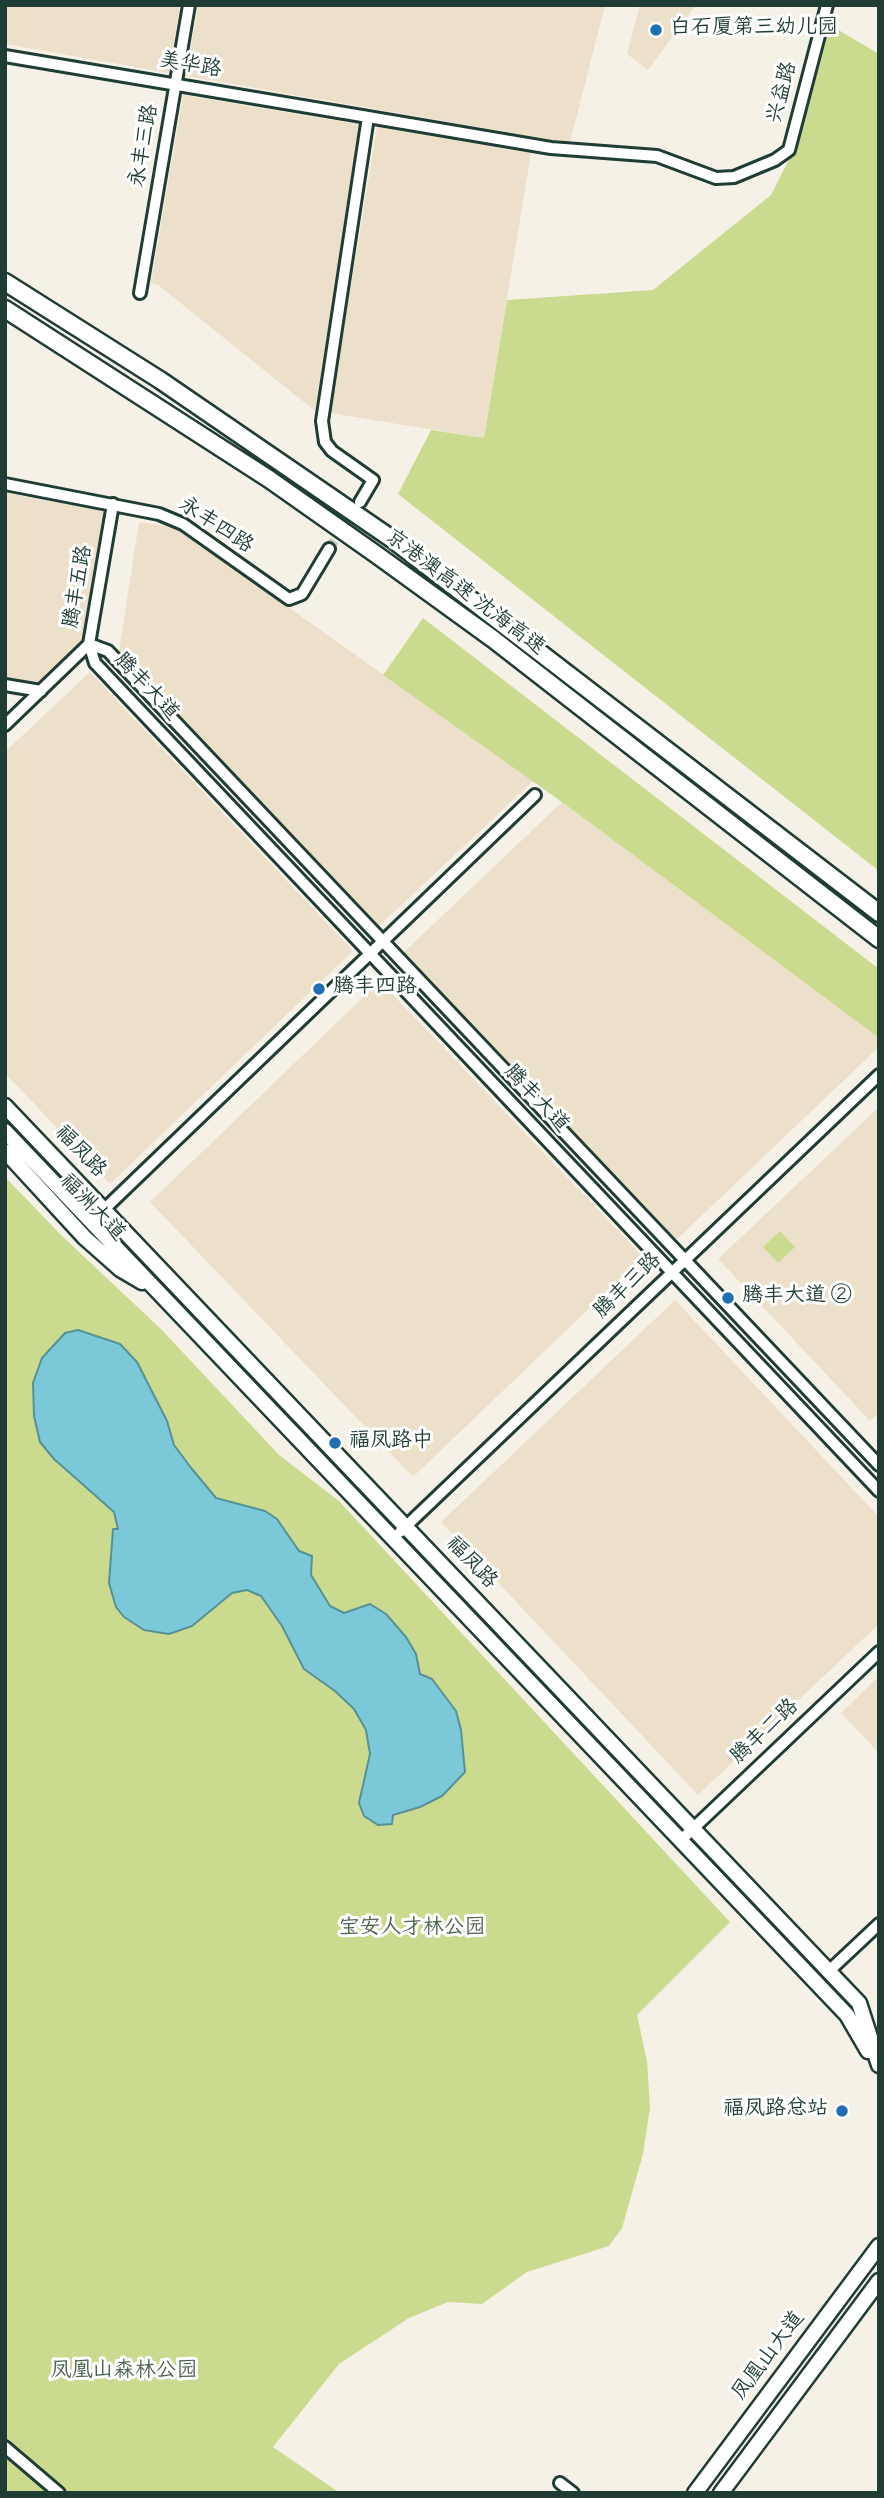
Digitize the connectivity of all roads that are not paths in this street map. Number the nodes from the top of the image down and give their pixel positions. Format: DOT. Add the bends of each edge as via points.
graph roads {
  1 [pos="189,5"];
  2 [pos="827,5"];
  3 [pos="5,55"];
  4 [pos="176,85"];
  5 [pos="369,117"];
  6 [pos="789,150"];
  7 [pos="5,282"];
  8 [pos="140,293"];
  9 [pos="5,309"];
  10 [pos="5,484"];
  11 [pos="360,502"];
  12 [pos="113,504"];
  13 [pos="329,549"];
  14 [pos="89,645"];
  15 [pos="5,685"];
  16 [pos="41,691"];
  17 [pos="5,725"];
  18 [pos="535,795"];
  19 [pos="879,913"];
  20 [pos="879,939"];
  21 [pos="383,941"];
  22 [pos="370,953"];
  23 [pos="879,1075"];
  24 [pos="5,1105"];
  25 [pos="5,1131"];
  26 [pos="5,1152"];
  27 [pos="104,1209"];
  28 [pos="91,1222"];
  29 [pos="685,1260"];
  30 [pos="672,1273"];
  31 [pos="153,1287"];
  32 [pos="288,1402"];
  33 [pos="275,1415"];
  34 [pos="879,1465"];
  35 [pos="879,1491"];
  36 [pos="406,1527"];
  37 [pos="393,1539"];
  38 [pos="879,1652"];
  39 [pos="693,1828"];
  40 [pos="680,1841"];
  41 [pos="879,1924"];
  42 [pos="829,1971"];
  43 [pos="879,2067"];
  44 [pos="879,2246"];
  45 [pos="879,2281"];
  46 [pos="5,2447"];
  47 [pos="560,2483"];
  48 [pos="59,2493"];
  49 [pos="573,2493"];
  50 [pos="695,2493"];
  51 [pos="721,2493"];
  1 -- 4 [label="street, 永丰三路"];
  2 -- 6 [label="street, 兴益路"];
  3 -- 4 [label="street, 美华路"];
  4 -- 5 [label="street, 美华路"];
  4 -- 8 [label="street, 永丰三路"];
  5 -- 6 [label="street, 美华路" via="551,148 657,156 716,178 734,177"];
  5 -- 11 [label="street" via="322,421 325,442 332,451 373,480"];
  7 -- 19 [label="highway, 京港澳高速 沈海高速" via="160,380 392,539"];
  9 -- 20 [label="highway, 京港澳高速 沈海高速" via="258,471 377,555 493,639"];
  10 -- 12 [label="street, 永丰四路"];
  12 -- 13 [label="street, 永丰四路" via="183,524 289,599 302,593"];
  12 -- 14 [label="street, 腾丰五路"];
  14 -- 16 [label="street, 腾丰五路"];
  14 -- 21 [label="street, 腾丰大道" via="108,651"];
  14 -- 22 [label="street, 腾丰大道" via="96,663"];
  15 -- 16 [label="street"];
  16 -- 17 [label="street, 腾丰五路"];
  18 -- 21 [label="street"];
  21 -- 22 [label="street"];
  21 -- 29 [label="street, 腾丰大道"];
  22 -- 27 [label="street"];
  22 -- 30 [label="street, 腾丰大道"];
  23 -- 29 [label="street, 腾丰三路"];
  24 -- 27 [label="main road, 福凤路"];
  25 -- 28 [label="main road, 福凤路"];
  26 -- 31 [label="main road, 福洲大道" via="85,1238 120,1269"];
  27 -- 28 [label="street"];
  27 -- 32 [label="main road, 福凤路"];
  28 -- 31 [label="main road, 福凤路"];
  29 -- 30 [label="street, 腾丰三路"];
  29 -- 34 [label="street, 腾丰大道"];
  30 -- 35 [label="street, 腾丰大道"];
  30 -- 36 [label="street, 腾丰三路"];
  31 -- 33 [label="main road, 福凤路"];
  32 -- 33 [label="main road"];
  32 -- 36 [label="main road, 福凤路"];
  33 -- 37 [label="main road, 福凤路"];
  36 -- 37 [label="street, 腾丰三路"];
  36 -- 39 [label="main road, 福凤路"];
  37 -- 40 [label="main road, 福凤路"];
  38 -- 39 [label="street, 腾丰二路"];
  39 -- 40 [label="street, 腾丰二路"];
  39 -- 42 [label="main road, 福凤路"];
  40 -- 43 [label="main road, 福凤路" via="846,2015"];
  41 -- 42 [label="street"];
  42 -- 43 [label="main road, 福凤路" via="859,2003"];
  44 -- 50 [label="main road, 凤凰山大道"];
  45 -- 51 [label="main road, 凤凰山大道"];
  46 -- 48 [label="street"];
  47 -- 49 [label="street"];
}
